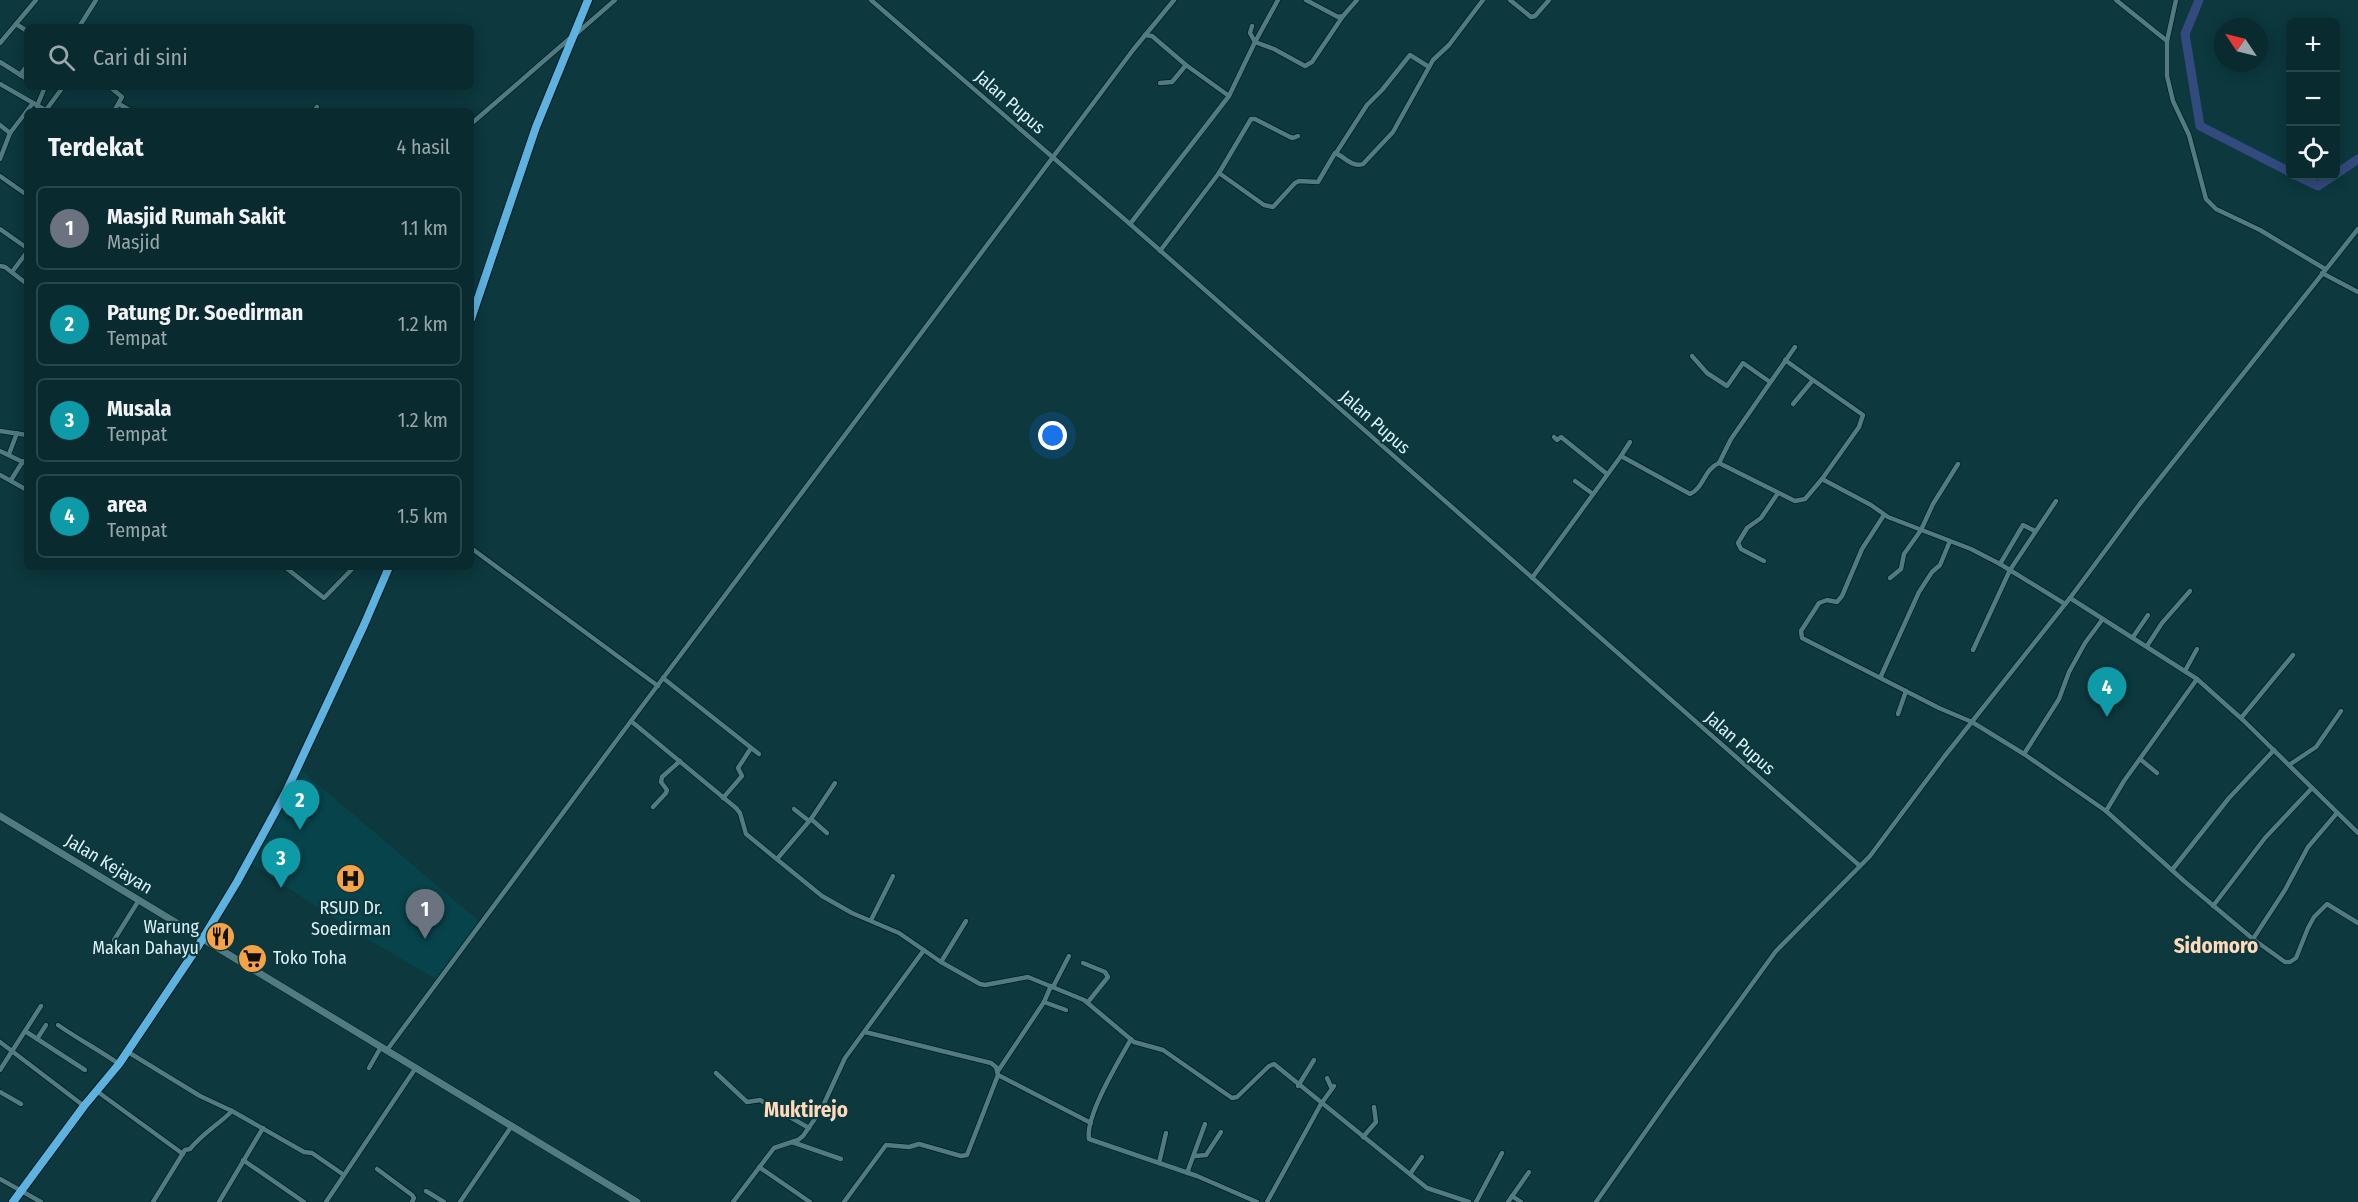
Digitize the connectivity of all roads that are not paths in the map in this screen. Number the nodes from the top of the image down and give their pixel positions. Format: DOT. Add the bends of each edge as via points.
graph roads {
  1 [pos="36,0"];
  2 [pos="96,0"];
  3 [pos="588,0"];
  4 [pos="615,0"];
  5 [pos="871,0"];
  6 [pos="1174,0"];
  7 [pos="1278,0"];
  8 [pos="1306,0"];
  9 [pos="1357,0"];
  10 [pos="1483,0"];
  11 [pos="1510,0"];
  12 [pos="1549,0"];
  13 [pos="2116,0"];
  14 [pos="2176,0"];
  15 [pos="1343,16"];
  16 [pos="16,24"];
  17 [pos="81,24"];
  18 [pos="1252,26"];
  19 [pos="24,29"];
  20 [pos="574,35"];
  21 [pos="1144,36"];
  22 [pos="2167,41"];
  23 [pos="1255,42"];
  24 [pos="0,43"];
  25 [pos="0,62"];
  26 [pos="1186,65"];
  27 [pos="1429,67"];
  28 [pos="24,70"];
  29 [pos="20,75"];
  30 [pos="24,77"];
  31 [pos="1160,83"];
  32 [pos="0,84"];
  33 [pos="42,90"];
  34 [pos="61,90"];
  35 [pos="114,90"];
  36 [pos="1229,96"];
  37 [pos="35,104"];
  38 [pos="119,104"];
  39 [pos="32,108"];
  40 [pos="41,108"];
  41 [pos="48,108"];
  42 [pos="116,108"];
  43 [pos="126,108"];
  44 [pos="24,120"];
  45 [pos="474,121"];
  46 [pos="0,125"];
  47 [pos="10,133"];
  48 [pos="1298,136"];
  49 [pos="1336,153"];
  50 [pos="1054,158"];
  51 [pos="0,159"];
  52 [pos="1219,173"];
  53 [pos="0,176"];
  54 [pos="24,193"];
  55 [pos="1130,224"];
  56 [pos="0,228"];
  57 [pos="2358,229"];
  58 [pos="24,248"];
  59 [pos="1160,251"];
  60 [pos="24,254"];
  61 [pos="0,266"];
  62 [pos="2323,271"];
  63 [pos="12,272"];
  64 [pos="24,282"];
  65 [pos="2358,292"];
  66 [pos="474,310"];
  67 [pos="1795,347"];
  68 [pos="1692,356"];
  69 [pos="1785,360"];
  70 [pos="1813,380"];
  71 [pos="1770,382"];
  72 [pos="1794,404"];
  73 [pos="0,430"];
  74 [pos="17,433"];
  75 [pos="24,434"];
  76 [pos="1554,437"];
  77 [pos="1630,442"];
  78 [pos="0,451"];
  79 [pos="9,454"];
  80 [pos="1621,456"];
  81 [pos="24,462"];
  82 [pos="1719,463"];
  83 [pos="24,464"];
  84 [pos="1958,464"];
  85 [pos="1607,474"];
  86 [pos="0,475"];
  87 [pos="1822,479"];
  88 [pos="11,480"];
  89 [pos="1575,481"];
  90 [pos="24,488"];
  91 [pos="1778,493"];
  92 [pos="1593,494"];
  93 [pos="2056,501"];
  94 [pos="1884,515"];
  95 [pos="1921,530"];
  96 [pos="2035,531"];
  97 [pos="1950,541"];
  98 [pos="474,550"];
  99 [pos="1764,561"];
  100 [pos="2000,564"];
  101 [pos="289,570"];
  102 [pos="351,570"];
  103 [pos="388,570"];
  104 [pos="2010,570"];
  105 [pos="1532,578"];
  106 [pos="1890,578"];
  107 [pos="2190,591"];
  108 [pos="2070,598"];
  109 [pos="2065,604"];
  110 [pos="2148,615"];
  111 [pos="2102,620"];
  112 [pos="2133,637"];
  113 [pos="2147,646"];
  114 [pos="1973,650"];
  115 [pos="2197,650"];
  116 [pos="2293,655"];
  117 [pos="2185,670"];
  118 [pos="1881,676"];
  119 [pos="663,678"];
  120 [pos="2197,679"];
  121 [pos="658,686"];
  122 [pos="1906,691"];
  123 [pos="2341,711"];
  124 [pos="1898,714"];
  125 [pos="2241,718"];
  126 [pos="631,721"];
  127 [pos="1972,722"];
  128 [pos="751,748"];
  129 [pos="2274,750"];
  130 [pos="759,754"];
  131 [pos="2024,754"];
  132 [pos="2140,759"];
  133 [pos="680,761"];
  134 [pos="2289,765"];
  135 [pos="2157,773"];
  136 [pos="835,783"];
  137 [pos="2312,788"];
  138 [pos="723,798"];
  139 [pos="653,807"];
  140 [pos="794,809"];
  141 [pos="2106,811"];
  142 [pos="2337,813"];
  143 [pos="0,816"];
  144 [pos="810,820"];
  145 [pos="827,833"];
  146 [pos="2358,833"];
  147 [pos="777,859"];
  148 [pos="1860,866"];
  149 [pos="2172,870"];
  150 [pos="893,876"];
  151 [pos="139,900"];
  152 [pos="2213,906"];
  153 [pos="871,920"];
  154 [pos="966,921"];
  155 [pos="2358,923"];
  156 [pos="203,938"];
  157 [pos="2253,939"];
  158 [pos="114,940"];
  159 [pos="924,950"];
  160 [pos="1070,956"];
  161 [pos="941,962"];
  162 [pos="1083,963"];
  163 [pos="1052,986"];
  164 [pos="1044,1002"];
  165 [pos="1088,1002"];
  166 [pos="41,1006"];
  167 [pos="1066,1010"];
  168 [pos="46,1024"];
  169 [pos="58,1025"];
  170 [pos="25,1031"];
  171 [pos="865,1032"];
  172 [pos="37,1039"];
  173 [pos="1131,1039"];
  174 [pos="0,1042"];
  175 [pos="384,1048"];
  176 [pos="12,1050"];
  177 [pos="128,1052"];
  178 [pos="1314,1060"];
  179 [pos="119,1064"];
  180 [pos="369,1068"];
  181 [pos="416,1068"];
  182 [pos="0,1070"];
  183 [pos="85,1070"];
  184 [pos="716,1073"];
  185 [pos="998,1073"];
  186 [pos="1327,1078"];
  187 [pos="1299,1086"];
  188 [pos="0,1092"];
  189 [pos="98,1092"];
  190 [pos="21,1104"];
  191 [pos="1321,1104"];
  192 [pos="84,1106"];
  193 [pos="1374,1107"];
  194 [pos="232,1111"];
  195 [pos="1091,1123"];
  196 [pos="1205,1124"];
  197 [pos="511,1127"];
  198 [pos="262,1128"];
  199 [pos="809,1128"];
  200 [pos="1221,1132"];
  201 [pos="1166,1133"];
  202 [pos="1364,1137"];
  203 [pos="792,1142"];
  204 [pos="1502,1153"];
  205 [pos="183,1154"];
  206 [pos="1195,1156"];
  207 [pos="1422,1157"];
  208 [pos="841,1159"];
  209 [pos="243,1160"];
  210 [pos="1159,1163"];
  211 [pos="759,1167"];
  212 [pos="377,1169"];
  213 [pos="1529,1172"];
  214 [pos="1187,1173"];
  215 [pos="1410,1174"];
  216 [pos="344,1176"];
  217 [pos="0,1179"];
  218 [pos="22,1190"];
  219 [pos="426,1191"];
  220 [pos="1456,1196"];
  221 [pos="1512,1196"];
  222 [pos="329,1201"];
  223 [pos="462,1201"];
  224 [pos="13,1202"];
  225 [pos="41,1202"];
  226 [pos="153,1202"];
  227 [pos="219,1202"];
  228 [pos="304,1202"];
  229 [pos="412,1202"];
  230 [pos="444,1202"];
  231 [pos="637,1202"];
  232 [pos="733,1202"];
  233 [pos="810,1202"];
  234 [pos="844,1202"];
  235 [pos="1257,1202"];
  236 [pos="1267,1202"];
  237 [pos="1453,1202"];
  238 [pos="1469,1202"];
  239 [pos="1476,1202"];
  240 [pos="1508,1202"];
  241 [pos="1521,1202"];
  242 [pos="1596,1202"];
  1 -- 16 [label="street"];
  2 -- 17 [label="street"];
  3 -- 20 [label="highway"];
  4 -- 20 [label="street"];
  5 -- 50 [label="street, Jalan Pupus"];
  6 -- 21 [label="street"];
  7 -- 23 [label="street"];
  8 -- 15 [label="street"];
  9 -- 15 [label="street"];
  10 -- 27 [label="street"];
  11 -- 12 [label="street" via="1531,17"];
  13 -- 22 [label="street"];
  14 -- 22 [label="street"];
  15 -- 23 [label="street" via="1312,62 1305,66"];
  16 -- 19 [label="street"];
  16 -- 24 [label="street"];
  18 -- 23 [label="street" via="1250,33"];
  20 -- 45 [label="street"];
  20 -- 66 [label="highway" via="536,127"];
  21 -- 26 [label="street" via="1152,36"];
  21 -- 50 [label="street"];
  22 -- 62 [label="street" via="2167,76 2173,101 2189,135 2206,199 2222,213 2260,230"];
  23 -- 36 [label="street"];
  25 -- 29 [label="street"];
  26 -- 31 [label="street" via="1172,82"];
  26 -- 36 [label="street"];
  27 -- 49 [label="street" via="1410,55 1362,111"];
  27 -- 49 [label="street" via="1393,132 1363,164 1358,166"];
  28 -- 29 [label="street"];
  29 -- 30 [label="street"];
  32 -- 37 [label="street"];
  33 -- 37 [label="street"];
  34 -- 41 [label="street"];
  35 -- 38 [label="street" via="122,97"];
  36 -- 55 [label="street"];
  37 -- 39 [label="street"];
  37 -- 40 [label="street"];
  38 -- 42 [label="street"];
  38 -- 43 [label="street"];
  44 -- 47 [label="street"];
  46 -- 47 [label="street"];
  47 -- 51 [label="street"];
  48 -- 52 [label="street" via="1290,137 1252,118"];
  49 -- 52 [label="street" via="1318,182 1295,183 1275,207 1264,205"];
  50 -- 55 [label="street, Jalan Pupus"];
  50 -- 119 [label="street"];
  52 -- 59 [label="street"];
  53 -- 54 [label="street"];
  55 -- 59 [label="street, Jalan Pupus"];
  56 -- 58 [label="street"];
  57 -- 62 [label="street"];
  59 -- 105 [label="street, Jalan Pupus"];
  60 -- 63 [label="street"];
  61 -- 63 [label="street"];
  62 -- 65 [label="street"];
  62 -- 108 [label="street"];
  63 -- 64 [label="street"];
  67 -- 69 [label="street"];
  68 -- 71 [label="street" via="1707,373 1727,386 1743,363"];
  69 -- 70 [label="street"];
  69 -- 71 [label="street"];
  70 -- 72 [label="street"];
  70 -- 87 [label="street" via="1863,415 1859,427"];
  71 -- 82 [label="street"];
  73 -- 74 [label="street"];
  74 -- 75 [label="street"];
  74 -- 79 [label="street"];
  76 -- 85 [label="street" via="1561,437"];
  77 -- 80 [label="street"];
  78 -- 79 [label="street"];
  79 -- 81 [label="street"];
  80 -- 82 [label="street" via="1690,494 1696,491 1710,467"];
  80 -- 85 [label="street"];
  82 -- 91 [label="street"];
  83 -- 88 [label="street"];
  84 -- 95 [label="street"];
  85 -- 92 [label="street"];
  86 -- 88 [label="street"];
  87 -- 91 [label="street" via="1805,499 1795,501"];
  87 -- 94 [label="street"];
  88 -- 90 [label="street"];
  89 -- 92 [label="street"];
  91 -- 99 [label="street" via="1738,543 1741,549"];
  92 -- 105 [label="street"];
  93 -- 96 [label="street"];
  94 -- 95 [label="street"];
  94 -- 118 [label="street" via="1862,549 1840,600 1819,603 1802,629 1802,638"];
  95 -- 97 [label="street"];
  95 -- 106 [label="street" via="1904,554 1901,569"];
  96 -- 100 [label="street" via="2023,525"];
  96 -- 104 [label="street"];
  97 -- 100 [label="street"];
  97 -- 118 [label="street" via="1940,565 1919,592"];
  98 -- 121 [label="street"];
  100 -- 104 [label="street"];
  101 -- 102 [label="street" via="324,598"];
  103 -- 156 [label="highway" via="286,792"];
  104 -- 109 [label="street"];
  104 -- 114 [label="street"];
  105 -- 148 [label="street, Jalan Pupus"];
  107 -- 113 [label="street"];
  108 -- 109 [label="street"];
  108 -- 111 [label="street"];
  109 -- 127 [label="street"];
  110 -- 112 [label="street"];
  111 -- 112 [label="street"];
  111 -- 131 [label="street" via="2069,672 2060,699"];
  112 -- 113 [label="street"];
  113 -- 117 [label="street"];
  115 -- 117 [label="street"];
  116 -- 125 [label="street"];
  117 -- 120 [label="street"];
  118 -- 122 [label="street"];
  119 -- 121 [label="street"];
  119 -- 128 [label="street"];
  120 -- 125 [label="street"];
  120 -- 132 [label="street"];
  121 -- 126 [label="street"];
  122 -- 124 [label="street"];
  122 -- 127 [label="street"];
  123 -- 134 [label="street" via="2316,747"];
  125 -- 129 [label="street"];
  126 -- 133 [label="street"];
  126 -- 175 [label="street"];
  127 -- 131 [label="street"];
  127 -- 148 [label="street"];
  128 -- 130 [label="street"];
  128 -- 138 [label="street" via="738,768 742,776"];
  129 -- 134 [label="street"];
  129 -- 149 [label="street" via="2229,798"];
  131 -- 141 [label="street"];
  132 -- 135 [label="street"];
  132 -- 141 [label="street"];
  133 -- 138 [label="street"];
  133 -- 139 [label="street" via="661,779 666,793"];
  134 -- 137 [label="street"];
  136 -- 144 [label="street"];
  137 -- 142 [label="street"];
  137 -- 152 [label="street" via="2265,838"];
  138 -- 147 [label="street" via="740,813 744,832"];
  140 -- 144 [label="street"];
  141 -- 149 [label="street"];
  142 -- 146 [label="street"];
  142 -- 157 [label="street" via="2308,847"];
  143 -- 151 [label="main road, Jalan Kejayan"];
  144 -- 145 [label="street"];
  144 -- 147 [label="street"];
  147 -- 153 [label="street" via="835,905"];
  148 -- 242 [label="street" via="1776,951"];
  149 -- 152 [label="street"];
  150 -- 153 [label="street"];
  151 -- 156 [label="main road, Jalan Kejayan"];
  151 -- 158 [label="street"];
  152 -- 157 [label="street"];
  153 -- 159 [label="street"];
  154 -- 161 [label="street"];
  155 -- 157 [label="street" via="2327,904 2314,917 2296,958 2290,962"];
  156 -- 175 [label="main road, Jalan Kejayan"];
  156 -- 177 [label="highway"];
  159 -- 161 [label="street"];
  159 -- 171 [label="street"];
  160 -- 163 [label="street"];
  161 -- 163 [label="street" via="985,985 1028,977"];
  162 -- 165 [label="street" via="1106,972 1108,977"];
  163 -- 164 [label="street"];
  163 -- 165 [label="street"];
  164 -- 167 [label="street"];
  164 -- 185 [label="street"];
  165 -- 173 [label="street"];
  166 -- 170 [label="street"];
  168 -- 172 [label="street"];
  169 -- 179 [label="street"];
  170 -- 172 [label="street"];
  170 -- 176 [label="street"];
  171 -- 185 [label="street" via="991,1063"];
  171 -- 199 [label="street" via="845,1058"];
  172 -- 183 [label="street"];
  173 -- 187 [label="street" via="1163,1050 1232,1098 1271,1064"];
  173 -- 195 [label="street"];
  174 -- 176 [label="street"];
  175 -- 180 [label="street"];
  175 -- 181 [label="main road, Jalan Kejayan"];
  176 -- 182 [label="street"];
  176 -- 192 [label="street"];
  177 -- 179 [label="highway"];
  177 -- 194 [label="street"];
  178 -- 187 [label="street"];
  179 -- 189 [label="highway"];
  181 -- 197 [label="main road, Jalan Kejayan"];
  181 -- 216 [label="street"];
  184 -- 199 [label="street" via="747,1102 760,1100"];
  185 -- 195 [label="street"];
  185 -- 234 [label="street" via="967,1155 919,1144 909,1148 886,1146"];
  186 -- 191 [label="street" via="1333,1087"];
  187 -- 191 [label="street"];
  188 -- 190 [label="street"];
  189 -- 192 [label="highway"];
  189 -- 205 [label="street"];
  191 -- 202 [label="street"];
  191 -- 236 [label="street"];
  192 -- 218 [label="highway"];
  193 -- 202 [label="street" via="1376,1122"];
  194 -- 198 [label="street"];
  194 -- 205 [label="street"];
  195 -- 210 [label="street" via="1089,1139"];
  196 -- 206 [label="street"];
  197 -- 223 [label="street"];
  197 -- 231 [label="main road, Jalan Kejayan"];
  198 -- 209 [label="street"];
  198 -- 216 [label="street" via="312,1153"];
  199 -- 203 [label="street"];
  200 -- 206 [label="street" via="1206,1155"];
  201 -- 210 [label="street"];
  202 -- 215 [label="street"];
  203 -- 208 [label="street"];
  203 -- 211 [label="street" via="776,1146"];
  204 -- 239 [label="street"];
  205 -- 226 [label="street"];
  206 -- 214 [label="street"];
  207 -- 215 [label="street"];
  209 -- 227 [label="street"];
  209 -- 228 [label="street"];
  210 -- 214 [label="street"];
  211 -- 232 [label="street"];
  211 -- 233 [label="street"];
  212 -- 229 [label="street" via="412,1195"];
  213 -- 221 [label="street"];
  214 -- 235 [label="street"];
  215 -- 220 [label="street" via="1434,1191"];
  216 -- 222 [label="street"];
  217 -- 218 [label="street"];
  218 -- 224 [label="highway"];
  218 -- 225 [label="street"];
  219 -- 230 [label="street"];
  220 -- 237 [label="street"];
  220 -- 238 [label="street"];
  221 -- 240 [label="street"];
  221 -- 241 [label="street"];
}
